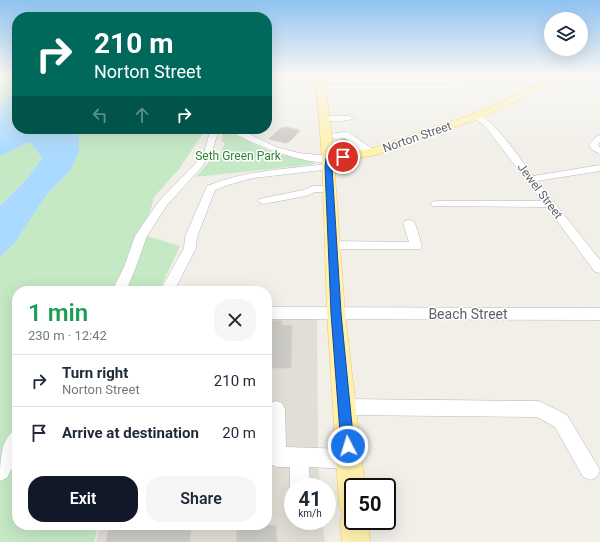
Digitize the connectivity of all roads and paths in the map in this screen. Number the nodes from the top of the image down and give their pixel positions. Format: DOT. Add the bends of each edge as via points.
graph roads {
  1 [pos="322,100"];
  2 [pos="511,100"];
  3 [pos="477,116"];
  4 [pos="324,118"];
  5 [pos="350,118"];
  6 [pos="213,134"];
  7 [pos="243,134"];
  8 [pos="600,138"];
  9 [pos="346,142"];
  10 [pos="600,151"];
  11 [pos="328,163"];
  12 [pos="600,168"];
  13 [pos="532,179"];
  14 [pos="330,189"];
  15 [pos="263,201"];
  16 [pos="436,204"];
  17 [pos="551,204"];
  18 [pos="409,223"];
  19 [pos="332,245"];
  20 [pos="598,262"];
  21 [pos="121,286"];
  22 [pos="170,286"];
  23 [pos="272,313"];
  24 [pos="336,313"];
  25 [pos="600,314"];
  26 [pos="344,407"];
  27 [pos="276,410"];
  28 [pos="12,448"];
  29 [pos="299,457"];
  30 [pos="349,459"];
  31 [pos="590,470"];
  32 [pos="0,471"];
  33 [pos="300,478"];
  34 [pos="351,478"];
  35 [pos="355,530"];
  36 [pos="356,542"];
  1 -- 4 [label="main road"];
  2 -- 3 [label="main road, Norton Street"];
  3 -- 9 [label="main road, Norton Street"];
  3 -- 13 [label="street, Jewel Street" via="488,124"];
  4 -- 5 [label="street"];
  4 -- 9 [label="main road"];
  6 -- 21 [label="street" via="208,152 163,203 141,236"];
  7 -- 11 [label="street" via="273,149"];
  8 -- 10 [label="street" via="593,144"];
  9 -- 11 [label="main road"];
  9 -- 11 [label="main road, Norton Street"];
  11 -- 14 [label="main road"];
  11 -- 22 [label="street" via="226,180 211,188 191,237 190,248"];
  12 -- 13 [label="street"];
  13 -- 17 [label="street, Jewel Street"];
  14 -- 15 [label="street" via="313,189 306,193"];
  14 -- 19 [label="main road"];
  16 -- 17 [label="street"];
  17 -- 20 [label="street, Jewel Street"];
  18 -- 19 [label="street" via="416,246"];
  19 -- 24 [label="main road"];
  23 -- 24 [label="street, Beach Street"];
  24 -- 25 [label="street, Beach Street"];
  24 -- 26 [label="main road"];
  26 -- 30 [label="main road"];
  26 -- 31 [label="street" via="539,409 561,421"];
  27 -- 29 [label="street" via="277,457"];
  28 -- 32 [label="street"];
  29 -- 30 [label="street"];
  29 -- 33 [label="street"];
  30 -- 34 [label="main road"];
  35 -- 36 [label="main road"];
}
